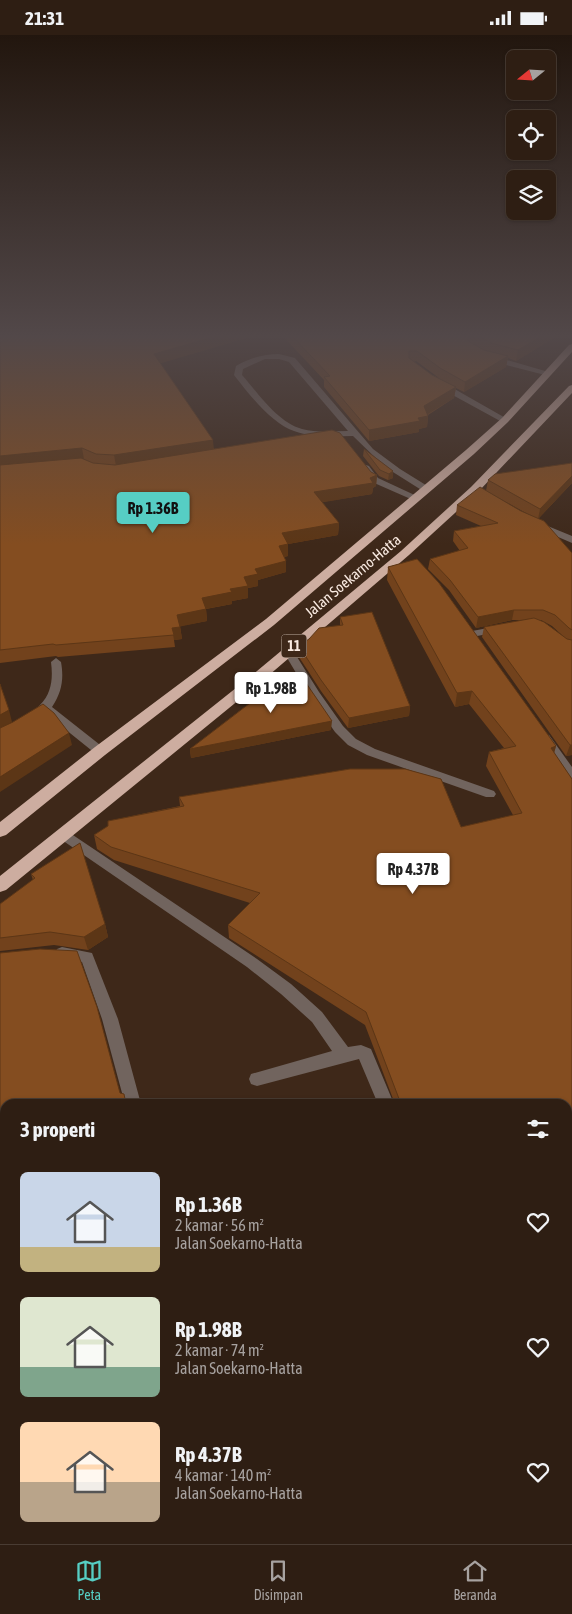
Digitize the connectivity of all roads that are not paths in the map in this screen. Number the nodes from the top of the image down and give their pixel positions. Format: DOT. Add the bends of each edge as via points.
graph roads {
  1 [pos="266,404"];
  2 [pos="330,404"];
  3 [pos="476,404"];
  4 [pos="519,404"];
  5 [pos="559,404"];
  6 [pos="505,420"];
  7 [pos="355,434"];
  8 [pos="306,440"];
  9 [pos="347,444"];
  10 [pos="358,457"];
  11 [pos="426,489"];
  12 [pos="416,498"];
  13 [pos="531,522"];
  14 [pos="572,540"];
  15 [pos="506,628"];
  16 [pos="472,634"];
  17 [pos="288,651"];
  18 [pos="56,661"];
  19 [pos="46,708"];
  20 [pos="24,721"];
  21 [pos="539,729"];
  22 [pos="100,751"];
  23 [pos="567,760"];
  24 [pos="572,776"];
  25 [pos="490,794"];
  26 [pos="0,831"];
  27 [pos="64,834"];
  28 [pos="0,885"];
  29 [pos="50,952"];
  30 [pos="344,1055"];
  31 [pos="257,1079"];
  32 [pos="132,1099"];
  33 [pos="384,1099"];
  1 -- 7 [label="street" via="290,427"];
  2 -- 7 [label="street"];
  3 -- 6 [label="street"];
  4 -- 6 [label="highway, Jalan Soekarno-Hatta / 11"];
  5 -- 17 [label="highway, Jalan Soekarno-Hatta / 11" via="479,491 408,557"];
  6 -- 11 [label="highway, Jalan Soekarno-Hatta / 11"];
  7 -- 11 [label="street" via="381,460"];
  8 -- 9 [label="street" via="332,437"];
  10 -- 12 [label="street" via="375,479"];
  11 -- 12 [label="highway, Jalan Soekarno-Hatta / 11"];
  12 -- 22 [label="highway, Jalan Soekarno-Hatta / 11" via="270,621"];
  13 -- 14 [label="street"];
  15 -- 16 [label="street"];
  17 -- 25 [label="street" via="314,695 352,742 371,752"];
  17 -- 27 [label="highway, Jalan Soekarno-Hatta / 11"];
  18 -- 19 [label="street" via="56,686"];
  19 -- 20 [label="street"];
  19 -- 22 [label="street"];
  21 -- 23 [label="street"];
  22 -- 26 [label="highway, Jalan Soekarno-Hatta / 11"];
  23 -- 24 [label="street"];
  27 -- 28 [label="highway, Jalan Soekarno-Hatta / 11"];
  27 -- 30 [label="street" via="286,989 317,1017"];
  29 -- 32 [label="street" via="87,957 110,1019"];
  30 -- 31 [label="street"];
  30 -- 33 [label="street" via="361,1052 365,1055"];
}
